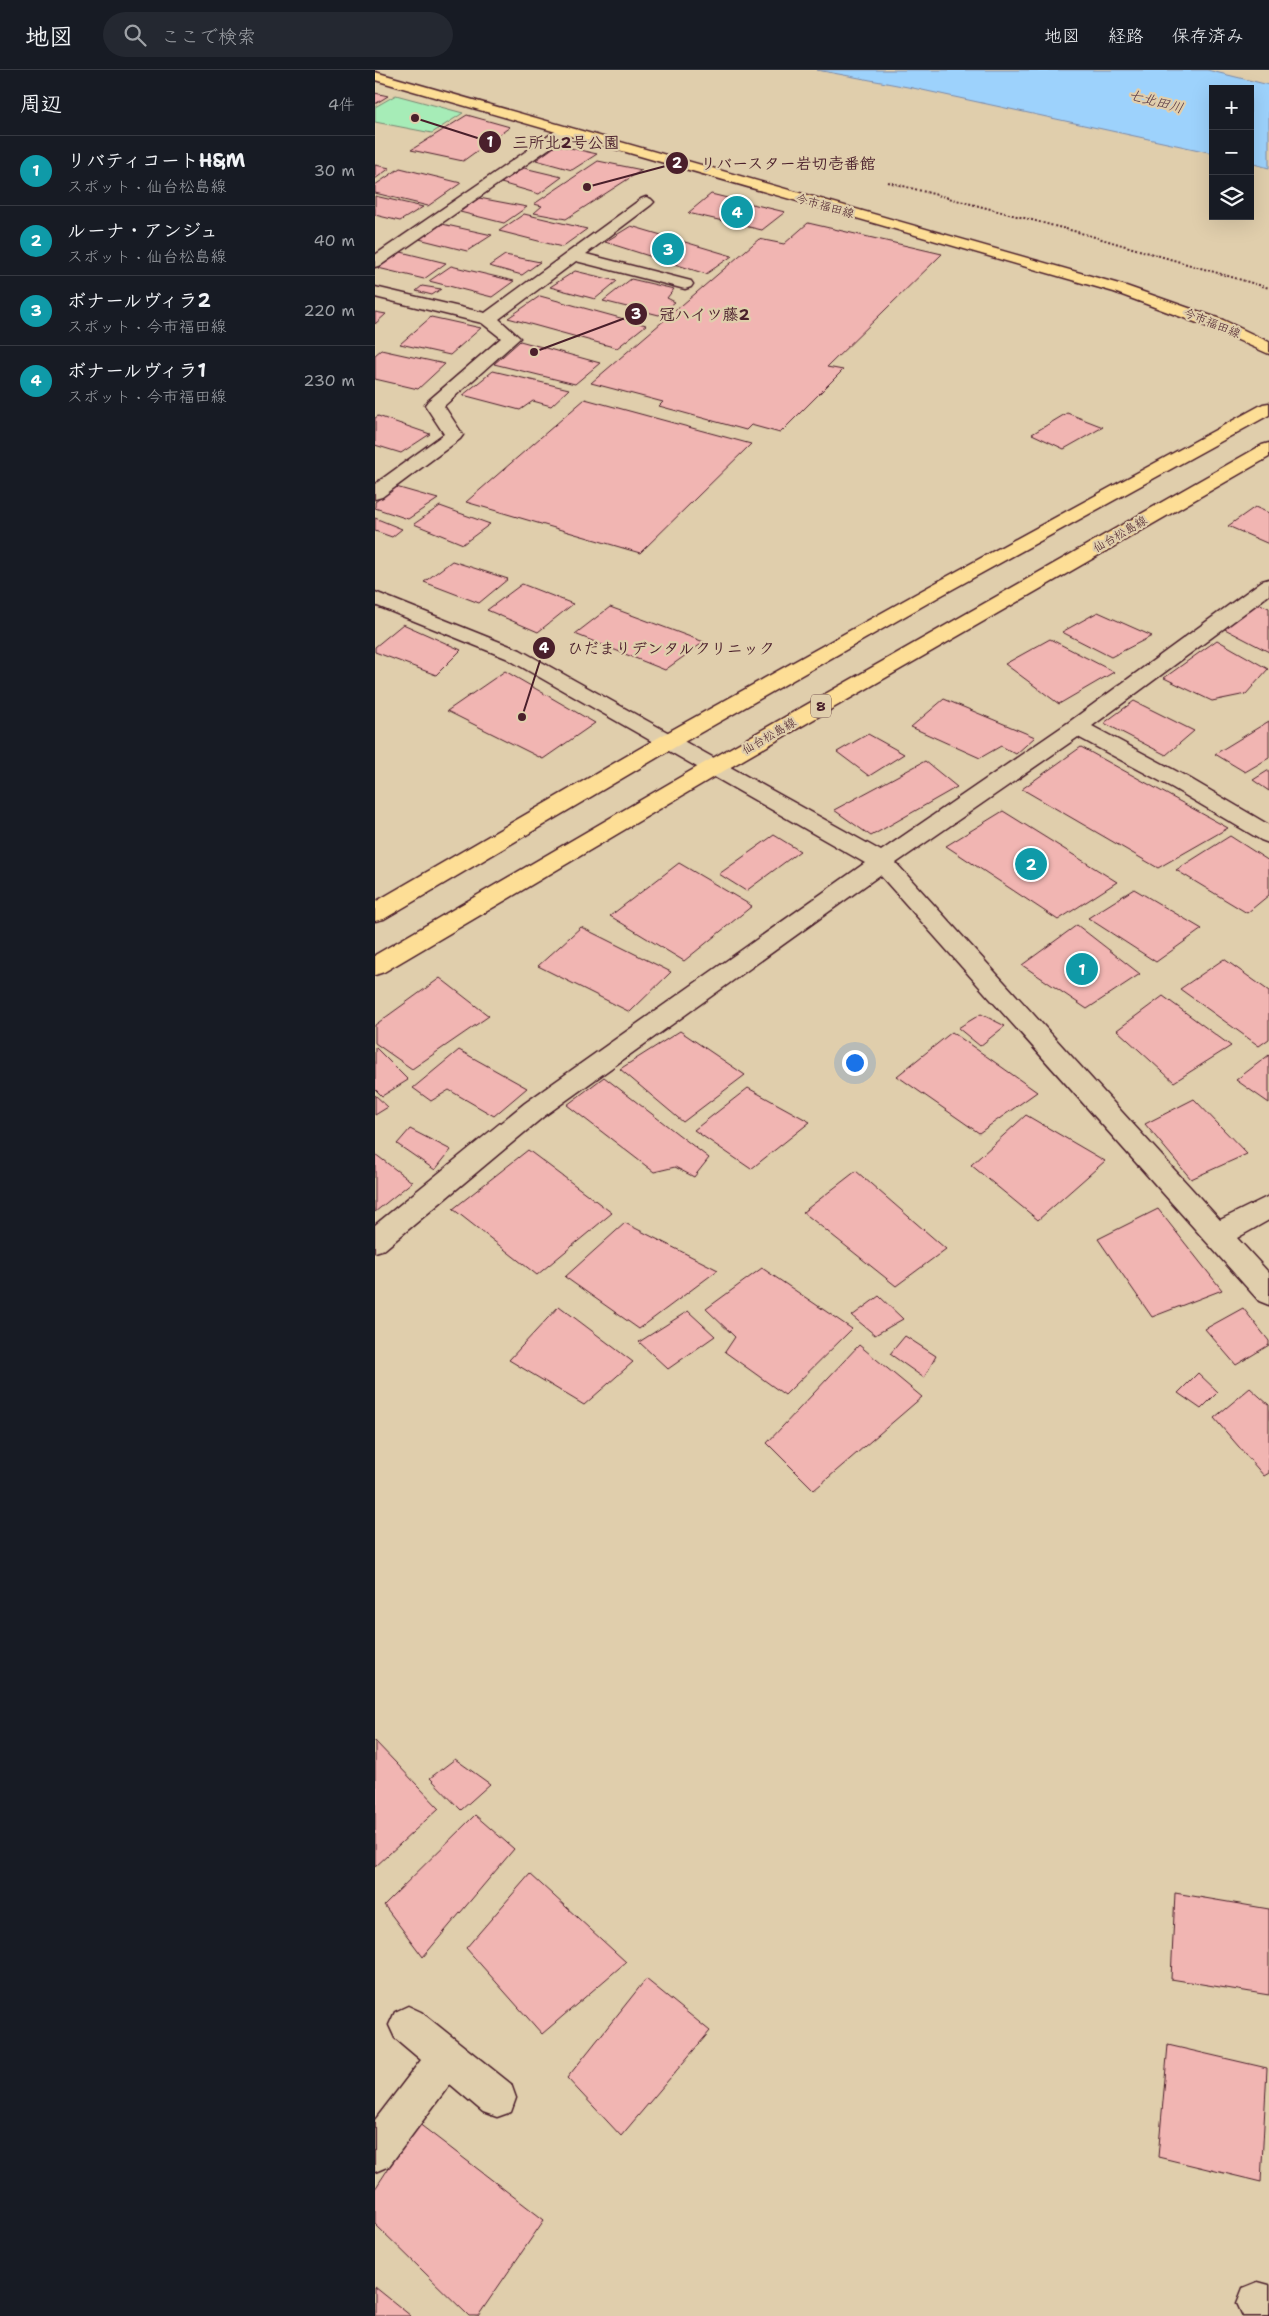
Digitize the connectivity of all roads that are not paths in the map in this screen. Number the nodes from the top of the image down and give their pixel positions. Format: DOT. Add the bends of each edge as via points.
graph roads {
  1 [pos="375,76"];
  2 [pos="565,131"];
  3 [pos="646,202"];
  4 [pos="384,238"];
  5 [pos="402,242"];
  6 [pos="574,256"];
  7 [pos="375,262"];
  8 [pos="685,284"];
  9 [pos="375,292"];
  10 [pos="488,319"];
  11 [pos="1269,349"];
  12 [pos="1269,408"];
  13 [pos="1269,449"];
  14 [pos="375,493"];
  15 [pos="1269,584"];
  16 [pos="375,598"];
  17 [pos="1077,727"];
  18 [pos="669,741"];
  19 [pos="714,767"];
  20 [pos="1269,835"];
  21 [pos="882,862"];
  22 [pos="375,913"];
  23 [pos="375,966"];
  24 [pos="1269,1207"];
  25 [pos="1217,1235"];
  26 [pos="375,1241"];
  27 [pos="1269,1293"];
  28 [pos="408,2025"];
  29 [pos="446,2058"];
  30 [pos="497,2098"];
  31 [pos="375,2152"];
  1 -- 2 [label="main road, 今市福田線"];
  2 -- 5 [label="street"];
  2 -- 11 [label="main road, 今市福田線" via="1120,288 1217,324"];
  3 -- 6 [label="street"];
  4 -- 5 [label="street"];
  5 -- 7 [label="street"];
  6 -- 8 [label="street"];
  6 -- 10 [label="street"];
  9 -- 10 [label="street"];
  10 -- 14 [label="street" via="511,338 434,405 454,435"];
  12 -- 18 [label="main road"];
  13 -- 19 [label="main road, 仙台松島線 / 8"];
  15 -- 17 [label="street"];
  16 -- 18 [label="street" via="513,654"];
  17 -- 20 [label="street" via="1181,782"];
  17 -- 21 [label="street"];
  18 -- 19 [label="street"];
  18 -- 22 [label="main road"];
  19 -- 21 [label="street"];
  19 -- 23 [label="main road, 仙台松島線 / 8"];
  21 -- 25 [label="street"];
  21 -- 26 [label="street" via="535,1110"];
  24 -- 25 [label="street"];
  25 -- 27 [label="street"];
  28 -- 29 [label="street"];
  29 -- 30 [label="street"];
  29 -- 31 [label="street"];
}
